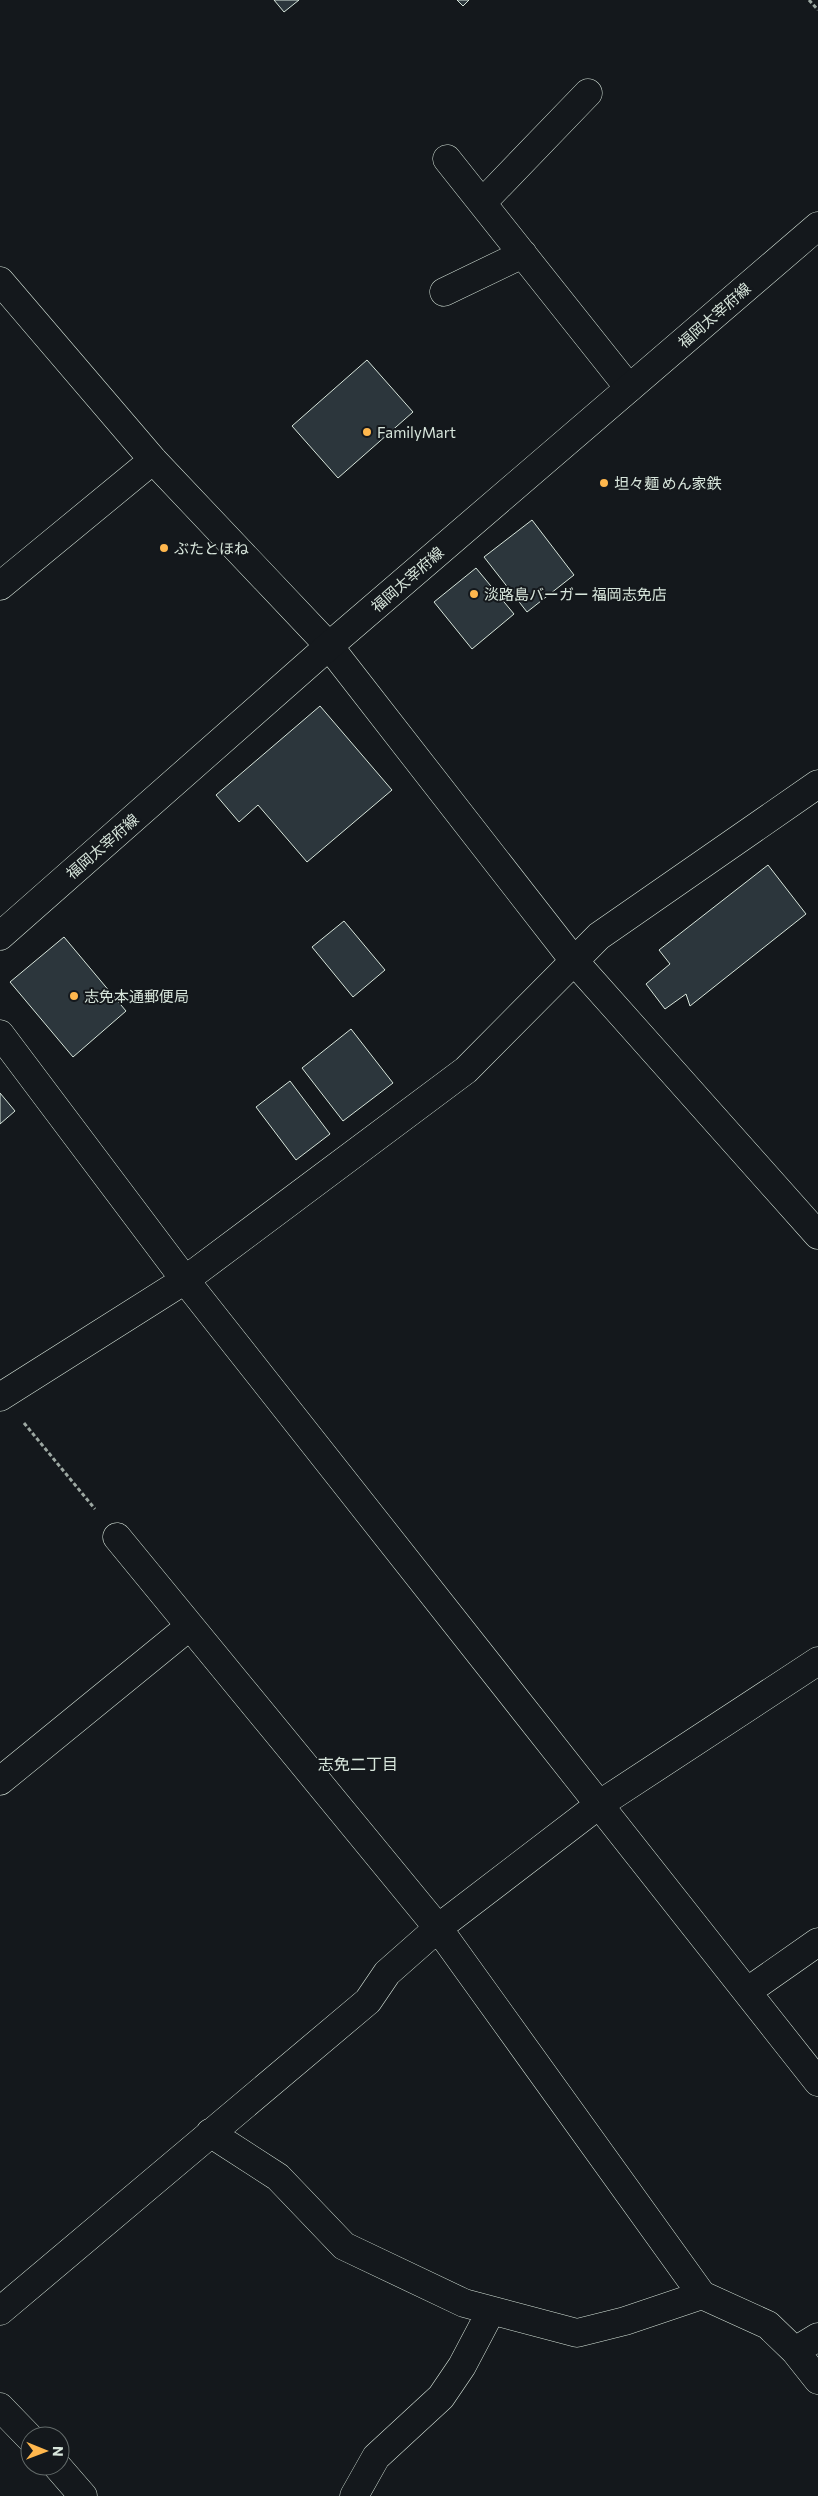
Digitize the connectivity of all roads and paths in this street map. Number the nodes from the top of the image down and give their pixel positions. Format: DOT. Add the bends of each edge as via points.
graph roads {
  1 [pos="809,0"];
  2 [pos="818,10"];
  3 [pos="588,93"];
  4 [pos="447,159"];
  5 [pos="482,203"];
  6 [pos="818,226"];
  7 [pos="523,254"];
  8 [pos="0,281"];
  9 [pos="444,292"];
  10 [pos="629,388"];
  11 [pos="153,460"];
  12 [pos="0,586"];
  13 [pos="329,646"];
  14 [pos="818,784"];
  15 [pos="0,936"];
  16 [pos="575,962"];
  17 [pos="0,1034"];
  18 [pos="818,1235"];
  19 [pos="185,1280"];
  20 [pos="1,1396"];
  21 [pos="118,1537"];
  22 [pos="190,1626"];
  23 [pos="818,1661"];
  24 [pos="0,1781"];
  25 [pos="600,1804"];
  26 [pos="438,1928"];
  27 [pos="818,1942"];
  28 [pos="748,1991"];
  29 [pos="818,2082"];
  30 [pos="210,2134"];
  31 [pos="702,2295"];
  32 [pos="0,2311"];
  33 [pos="491,2311"];
  34 [pos="818,2337"];
  35 [pos="795,2351"];
  36 [pos="818,2380"];
  37 [pos="0,2407"];
  38 [pos="20,2428"];
  39 [pos="66,2476"];
  40 [pos="83,2496"];
  41 [pos="354,2496"];
  1 -- 2 [label="path"];
  3 -- 5 [label="street"];
  4 -- 5 [label="street"];
  5 -- 7 [label="street"];
  6 -- 10 [label="street, 福岡太宰府線"];
  7 -- 9 [label="street"];
  7 -- 10 [label="street"];
  8 -- 11 [label="street"];
  10 -- 13 [label="street, 福岡太宰府線"];
  11 -- 12 [label="street"];
  11 -- 13 [label="street"];
  13 -- 15 [label="street, 福岡太宰府線"];
  13 -- 16 [label="street"];
  14 -- 16 [label="street" via="599,936"];
  16 -- 18 [label="street"];
  16 -- 19 [label="street" via="466,1070"];
  17 -- 19 [label="street"];
  19 -- 20 [label="street"];
  19 -- 25 [label="street"];
  20 -- 21 [label="path"];
  21 -- 22 [label="street"];
  22 -- 24 [label="street"];
  22 -- 26 [label="street"];
  23 -- 25 [label="street"];
  25 -- 26 [label="street"];
  25 -- 28 [label="street"];
  26 -- 30 [label="street" via="387,1974 368,2001"];
  26 -- 31 [label="street"];
  27 -- 28 [label="street"];
  28 -- 29 [label="street"];
  30 -- 32 [label="street"];
  30 -- 33 [label="street" via="278,2177 344,2246 464,2303"];
  31 -- 33 [label="street" via="577,2333"];
  31 -- 35 [label="street" via="768,2325"];
  33 -- 41 [label="street" via="462,2366 441,2397 376,2457"];
  34 -- 35 [label="street"];
  35 -- 36 [label="street"];
  37 -- 38 [label="street"];
  39 -- 40 [label="street"];
}
